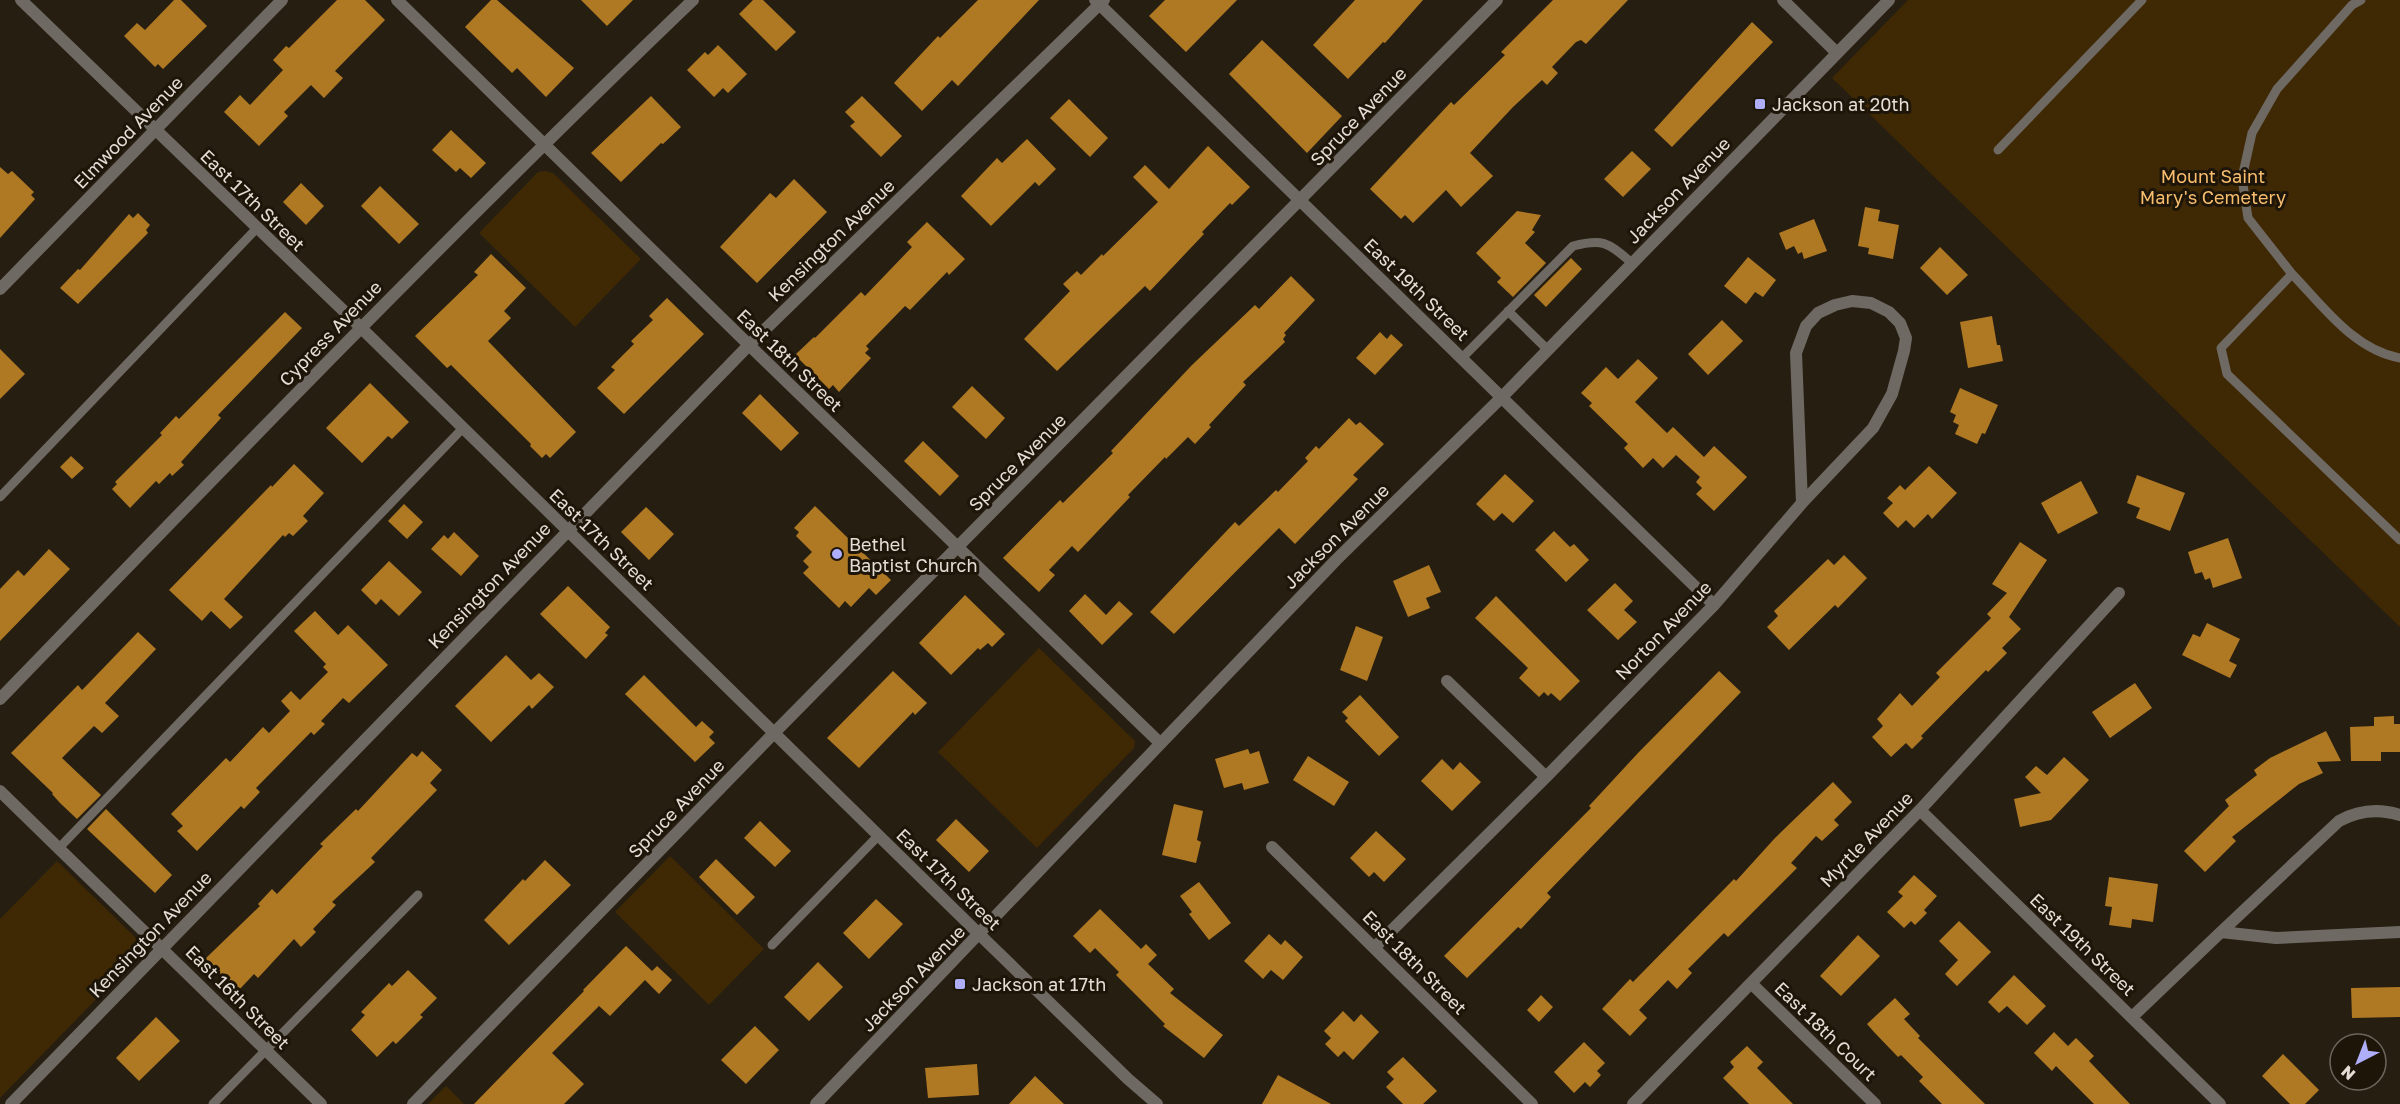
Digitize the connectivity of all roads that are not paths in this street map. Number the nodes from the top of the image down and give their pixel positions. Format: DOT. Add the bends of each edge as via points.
graph roads {
  1 [pos="21,0"];
  2 [pos="282,0"];
  3 [pos="397,0"];
  4 [pos="693,0"];
  5 [pos="1497,0"];
  6 [pos="1783,0"];
  7 [pos="1889,0"];
  8 [pos="2142,0"];
  9 [pos="1100,2"];
  10 [pos="2356,2"];
  11 [pos="1837,53"];
  12 [pos="155,130"];
  13 [pos="543,144"];
  14 [pos="1998,150"];
  15 [pos="1300,200"];
  16 [pos="257,228"];
  17 [pos="1632,263"];
  18 [pos="2292,274"];
  19 [pos="0,289"];
  20 [pos="1508,311"];
  21 [pos="360,327"];
  22 [pos="748,345"];
  23 [pos="1548,350"];
  24 [pos="1462,358"];
  25 [pos="2400,358"];
  26 [pos="1502,397"];
  27 [pos="464,428"];
  28 [pos="0,496"];
  29 [pos="1802,503"];
  30 [pos="567,530"];
  31 [pos="2400,540"];
  32 [pos="958,548"];
  33 [pos="2119,593"];
  34 [pos="1714,605"];
  35 [pos="1447,681"];
  36 [pos="0,699"];
  37 [pos="774,732"];
  38 [pos="1160,743"];
  39 [pos="1546,777"];
  40 [pos="0,791"];
  41 [pos="1920,810"];
  42 [pos="2400,814"];
  43 [pos="879,835"];
  44 [pos="1272,847"];
  45 [pos="59,848"];
  46 [pos="418,895"];
  47 [pos="2221,932"];
  48 [pos="2400,932"];
  49 [pos="980,934"];
  50 [pos="772,945"];
  51 [pos="162,947"];
  52 [pos="1375,947"];
  53 [pos="1752,984"];
  54 [pos="2132,1017"];
  55 [pos="267,1050"];
  56 [pos="824,1102"];
  57 [pos="11,1104"];
  58 [pos="213,1104"];
  59 [pos="321,1104"];
  60 [pos="413,1104"];
  61 [pos="1157,1104"];
  62 [pos="1532,1104"];
  63 [pos="1633,1104"];
  64 [pos="1875,1104"];
  65 [pos="2220,1104"];
  1 -- 12 [label="street, East 17th Street"];
  2 -- 12 [label="street, Elmwood Avenue"];
  3 -- 13 [label="street, East 18th Street"];
  4 -- 13 [label="street, Cypress Avenue"];
  5 -- 15 [label="street, Spruce Avenue"];
  6 -- 11 [label="street"];
  7 -- 11 [label="street, Jackson Avenue"];
  8 -- 14 [label="lane"];
  9 -- 15 [label="street, East 19th Street"];
  9 -- 22 [label="street, Kensington Avenue"];
  10 -- 18 [label="lane" via="2277,89 2252,133 2242,178 2248,218"];
  11 -- 17 [label="street, Jackson Avenue"];
  12 -- 16 [label="street, East 17th Street"];
  12 -- 19 [label="street, Elmwood Avenue"];
  13 -- 21 [label="street, Cypress Avenue"];
  13 -- 22 [label="street, East 18th Street"];
  15 -- 24 [label="street, East 19th Street"];
  15 -- 32 [label="street, Spruce Avenue"];
  16 -- 21 [label="street, East 17th Street"];
  16 -- 28 [label="lane"];
  17 -- 20 [label="lane" via="1610,245 1592,241 1573,246"];
  17 -- 23 [label="street, Jackson Avenue"];
  18 -- 25 [label="lane" via="2352,336 2387,356"];
  18 -- 31 [label="lane" via="2221,348 2227,374"];
  20 -- 23 [label="lane"];
  20 -- 24 [label="lane"];
  21 -- 27 [label="street, East 17th Street"];
  21 -- 36 [label="street, Cypress Avenue"];
  22 -- 30 [label="street, Kensington Avenue"];
  22 -- 32 [label="street, East 18th Street"];
  23 -- 26 [label="street, Jackson Avenue"];
  24 -- 26 [label="street, East 19th Street"];
  26 -- 34 [label="street, East 19th Street"];
  26 -- 38 [label="street, Jackson Avenue" via="1336,560"];
  27 -- 30 [label="street, East 17th Street"];
  27 -- 45 [label="lane"];
  29 -- 29 [label="street, Norton Avenue" via="1873,428 1892,394 1906,338 1900,323 1871,303 1852,301 1818,312 1806,326 1796,353"];
  29 -- 34 [label="street, Norton Avenue"];
  30 -- 37 [label="street, East 17th Street"];
  30 -- 51 [label="street, Kensington Avenue"];
  32 -- 37 [label="street, Spruce Avenue"];
  32 -- 38 [label="street, East 18th Street"];
  33 -- 41 [label="street, Myrtle Avenue"];
  34 -- 39 [label="street, Norton Avenue"];
  35 -- 39 [label="street"];
  37 -- 43 [label="street, East 17th Street"];
  37 -- 60 [label="street, Spruce Avenue"];
  38 -- 49 [label="street, Jackson Avenue"];
  39 -- 52 [label="street, Norton Avenue"];
  40 -- 45 [label="street, East 16th Street"];
  41 -- 53 [label="street, Myrtle Avenue"];
  41 -- 54 [label="street, East 19th Street"];
  42 -- 47 [label="street" via="2363,811 2339,822"];
  43 -- 49 [label="street, East 17th Street"];
  43 -- 50 [label="lane"];
  44 -- 52 [label="street, East 18th Street"];
  45 -- 51 [label="street, East 16th Street"];
  46 -- 55 [label="lane"];
  47 -- 48 [label="street" via="2276,938"];
  47 -- 54 [label="street"];
  49 -- 56 [label="street, Jackson Avenue"];
  49 -- 61 [label="street, East 17th Street"];
  51 -- 55 [label="street, East 16th Street"];
  51 -- 57 [label="street, Kensington Avenue"];
  52 -- 62 [label="street, East 18th Street"];
  53 -- 63 [label="street, Myrtle Avenue"];
  53 -- 64 [label="street, East 18th Court"];
  54 -- 65 [label="street, East 19th Street"];
  55 -- 58 [label="lane"];
  55 -- 59 [label="street, East 16th Street"];
}
